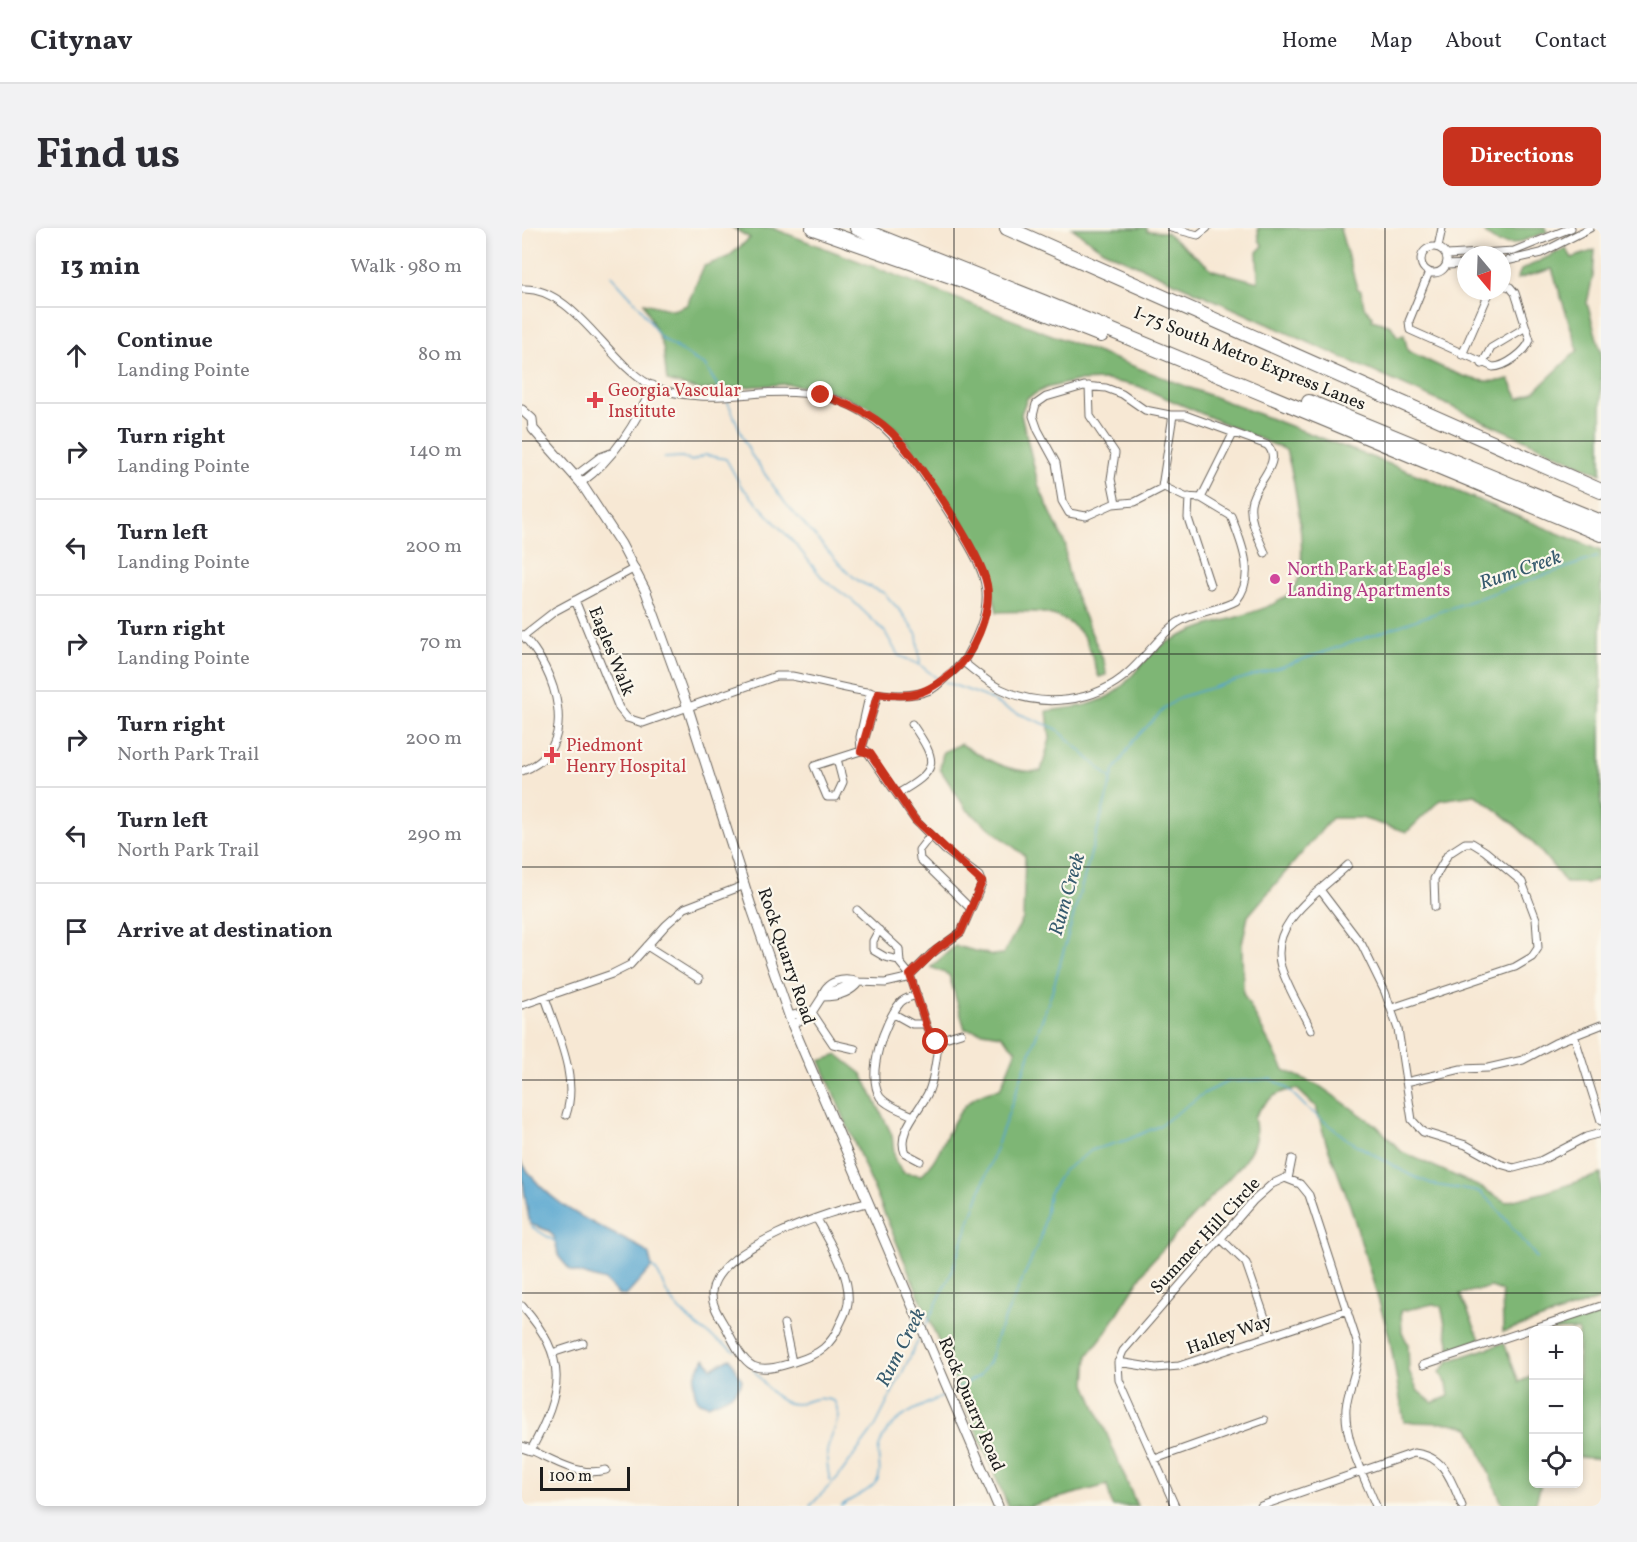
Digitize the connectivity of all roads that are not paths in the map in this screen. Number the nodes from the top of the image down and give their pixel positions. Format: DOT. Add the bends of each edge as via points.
graph roads {
  1 [pos="813,228"];
  2 [pos="857,228"];
  3 [pos="885,228"];
  4 [pos="1007,228"];
  5 [pos="1176,228"];
  6 [pos="1207,228"];
  7 [pos="1442,228"];
  8 [pos="1571,228"];
  9 [pos="1590,228"];
  10 [pos="1537,244"];
  11 [pos="1438,247"];
  12 [pos="1511,251"];
  13 [pos="1540,253"];
  14 [pos="1447,255"];
  15 [pos="1457,255"];
  16 [pos="1511,260"];
  17 [pos="1447,264"];
  18 [pos="1457,264"];
  19 [pos="1429,272"];
  20 [pos="1511,288"];
  21 [pos="522,289"];
  22 [pos="1486,300"];
  23 [pos="1526,327"];
  24 [pos="1172,355"];
  25 [pos="1462,355"];
  26 [pos="1482,364"];
  27 [pos="653,385"];
  28 [pos="1089,386"];
  29 [pos="522,410"];
  30 [pos="1173,415"];
  31 [pos="522,426"];
  32 [pos="533,429"];
  33 [pos="1233,434"];
  34 [pos="578,479"];
  35 [pos="1162,487"];
  36 [pos="1601,491"];
  37 [pos="1189,497"];
  38 [pos="1201,498"];
  39 [pos="1116,503"];
  40 [pos="1601,522"];
  41 [pos="1601,534"];
  42 [pos="1265,554"];
  43 [pos="635,568"];
  44 [pos="1210,585"];
  45 [pos="575,600"];
  46 [pos="523,635"];
  47 [pos="963,663"];
  48 [pos="874,693"];
  49 [pos="688,708"];
  50 [pos="912,724"];
  51 [pos="861,751"];
  52 [pos="837,759"];
  53 [pos="522,771"];
  54 [pos="897,794"];
  55 [pos="930,836"];
  56 [pos="1348,865"];
  57 [pos="745,885"];
  58 [pos="1321,891"];
  59 [pos="1435,907"];
  60 [pos="971,909"];
  61 [pos="857,910"];
  62 [pos="879,930"];
  63 [pos="647,946"];
  64 [pos="899,960"];
  65 [pos="910,975"];
  66 [pos="699,979"];
  67 [pos="859,982"];
  68 [pos="917,995"];
  69 [pos="545,997"];
  70 [pos="822,998"];
  71 [pos="522,1005"];
  72 [pos="1392,1008"];
  73 [pos="811,1011"];
  74 [pos="894,1014"];
  75 [pos="791,1020"];
  76 [pos="926,1024"];
  77 [pos="1601,1025"];
  78 [pos="1311,1030"];
  79 [pos="961,1033"];
  80 [pos="1574,1035"];
  81 [pos="935,1041"];
  82 [pos="855,1049"];
  83 [pos="1406,1082"];
  84 [pos="566,1115"];
  85 [pos="913,1116"];
  86 [pos="1601,1121"];
  87 [pos="1601,1133"];
  88 [pos="1292,1160"];
  89 [pos="920,1161"];
  90 [pos="1288,1179"];
  91 [pos="867,1203"];
  92 [pos="817,1219"];
  93 [pos="1220,1238"];
  94 [pos="522,1306"];
  95 [pos="1601,1306"];
  96 [pos="1348,1310"];
  97 [pos="784,1324"];
  98 [pos="1271,1335"];
  99 [pos="584,1343"];
  100 [pos="552,1353"];
  101 [pos="792,1362"];
  102 [pos="1118,1362"];
  103 [pos="1423,1365"];
  104 [pos="1264,1420"];
  105 [pos="526,1449"];
  106 [pos="1155,1459"];
  107 [pos="606,1470"];
  108 [pos="1362,1471"];
  109 [pos="998,1506"];
  110 [pos="1175,1506"];
  111 [pos="1261,1506"];
  112 [pos="1376,1506"];
  113 [pos="1462,1506"];
  1 -- 24 [label="highway" via="962,280 1141,350"];
  2 -- 24 [label="highway"];
  3 -- 40 [label="highway, I-75 South Metro Express Lanes"];
  4 -- 36 [label="highway"];
  5 -- 6 [label="street" via="1198,235"];
  7 -- 11 [label="street"];
  8 -- 10 [label="street"];
  9 -- 13 [label="street"];
  10 -- 12 [label="street"];
  10 -- 13 [label="street"];
  11 -- 14 [label="street"];
  11 -- 19 [label="street" via="1428,248 1422,256 1422,266"];
  13 -- 16 [label="street"];
  14 -- 15 [label="street"];
  14 -- 17 [label="street"];
  17 -- 18 [label="street"];
  17 -- 19 [label="street" via="1440,272"];
  19 -- 25 [label="street" via="1409,328"];
  20 -- 23 [label="street"];
  21 -- 27 [label="street" via="535,289 560,301 627,367"];
  22 -- 25 [label="street"];
  23 -- 26 [label="street" via="1491,348"];
  23 -- 26 [label="street" via="1530,340 1526,349 1500,367"];
  24 -- 41 [label="highway"];
  25 -- 26 [label="street"];
  27 -- 34 [label="street" via="634,424 605,464"];
  27 -- 47 [label="street" via="671,392 718,398 777,392 821,395 848,404 890,431 925,475 977,558 987,586 980,632"];
  28 -- 30 [label="street" via="1118,393 1148,411"];
  28 -- 39 [label="street" via="1090,416 1115,453 1111,479"];
  28 -- 39 [label="street" via="1042,399 1034,410 1034,421 1056,463 1066,510 1086,516"];
  29 -- 32 [label="street, Rock Quarry Road" via="532,419"];
  30 -- 33 [label="street" via="1185,415"];
  30 -- 35 [label="street"];
  31 -- 32 [label="street"];
  32 -- 34 [label="street, Rock Quarry Road"];
  33 -- 38 [label="street"];
  33 -- 42 [label="street" via="1264,444 1273,454 1250,506"];
  34 -- 43 [label="street, Rock Quarry Road"];
  35 -- 37 [label="street"];
  35 -- 39 [label="street" via="1135,502"];
  37 -- 38 [label="street"];
  37 -- 44 [label="street" via="1188,518"];
  38 -- 47 [label="street" via="1231,516 1247,565 1240,595 1227,605 1202,611 1167,630 1129,673 1082,697 1046,701 999,688"];
  43 -- 45 [label="street"];
  43 -- 49 [label="street, Rock Quarry Road"];
  45 -- 46 [label="street"];
  45 -- 49 [label="street, Eagles Walk" via="615,701 626,717 646,723"];
  46 -- 53 [label="street" via="544,665 557,703 559,725 554,744 544,758"];
  47 -- 48 [label="street, Eagles Walk" via="931,690 903,696"];
  48 -- 49 [label="street, Eagles Walk" via="776,676"];
  48 -- 51 [label="street" via="860,737"];
  49 -- 57 [label="street, Rock Quarry Road"];
  50 -- 54 [label="street" via="929,749 931,765 923,779"];
  51 -- 52 [label="street"];
  51 -- 54 [label="street" via="870,753"];
  52 -- 52 [label="street" via="843,782 831,799 824,794 814,766"];
  54 -- 55 [label="street"];
  55 -- 60 [label="street" via="919,850 920,859"];
  55 -- 60 [label="street" via="981,879"];
  56 -- 58 [label="street"];
  57 -- 63 [label="street" via="685,908"];
  57 -- 75 [label="street, Rock Quarry Road"];
  58 -- 72 [label="street" via="1362,945"];
  58 -- 78 [label="street" via="1292,918 1279,943 1278,955 1283,974"];
  59 -- 72 [label="street" via="1433,887 1438,868 1454,848 1472,843 1525,886 1536,919 1538,948 1532,957 1515,967"];
  60 -- 65 [label="street" via="961,932"];
  61 -- 62 [label="street"];
  62 -- 64 [label="street" via="899,948"];
  62 -- 64 [label="street" via="873,950"];
  63 -- 66 [label="street"];
  63 -- 69 [label="street" via="630,965 612,974"];
  64 -- 65 [label="street"];
  65 -- 67 [label="street" via="885,983"];
  65 -- 68 [label="street"];
  67 -- 70 [label="street" via="852,990"];
  67 -- 70 [label="street" via="848,978 828,984"];
  68 -- 74 [label="street" via="902,1000"];
  68 -- 76 [label="street"];
  69 -- 71 [label="street"];
  69 -- 84 [label="street" via="569,1076 572,1098"];
  70 -- 73 [label="street"];
  72 -- 83 [label="street"];
  73 -- 75 [label="street" via="808,1017"];
  73 -- 82 [label="street" via="833,1044"];
  74 -- 76 [label="street" via="912,1024"];
  74 -- 85 [label="street" via="880,1044 875,1082 884,1100"];
  75 -- 91 [label="street, Rock Quarry Road"];
  76 -- 81 [label="street"];
  77 -- 80 [label="street"];
  79 -- 81 [label="street"];
  80 -- 83 [label="street" via="1523,1060"];
  80 -- 86 [label="street"];
  81 -- 85 [label="street" via="937,1050 929,1090"];
  83 -- 87 [label="street" via="1412,1120 1424,1132 1466,1145 1500,1164 1524,1167"];
  85 -- 89 [label="street" via="904,1150"];
  88 -- 90 [label="street"];
  90 -- 93 [label="street, Summer Hill Circle" via="1264,1190"];
  90 -- 96 [label="street, Summer Hill Circle" via="1300,1184 1309,1196"];
  91 -- 92 [label="street"];
  91 -- 109 [label="street, Rock Quarry Road"];
  92 -- 101 [label="street" via="843,1272 848,1302 830,1344"];
  92 -- 101 [label="street" via="740,1253 717,1278 712,1291 718,1314 751,1365 760,1368"];
  93 -- 98 [label="street" via="1246,1263"];
  93 -- 102 [label="street, Summer Hill Circle" via="1142,1327"];
  94 -- 100 [label="street" via="537,1323"];
  95 -- 103 [label="street"];
  96 -- 98 [label="street, Halley Way"];
  96 -- 108 [label="street, Summer Hill Circle" via="1360,1361 1348,1395 1347,1421"];
  97 -- 101 [label="street"];
  98 -- 102 [label="street, Halley Way" via="1174,1367 1149,1368"];
  99 -- 100 [label="street"];
  100 -- 105 [label="street" via="557,1382 554,1403"];
  102 -- 106 [label="street" via="1119,1380"];
  104 -- 106 [label="street"];
  105 -- 107 [label="street" via="581,1471"];
  106 -- 110 [label="street"];
  108 -- 111 [label="street"];
  108 -- 112 [label="street, Summer Hill Circle"];
  108 -- 113 [label="street" via="1414,1453 1423,1454 1443,1465"];
}
